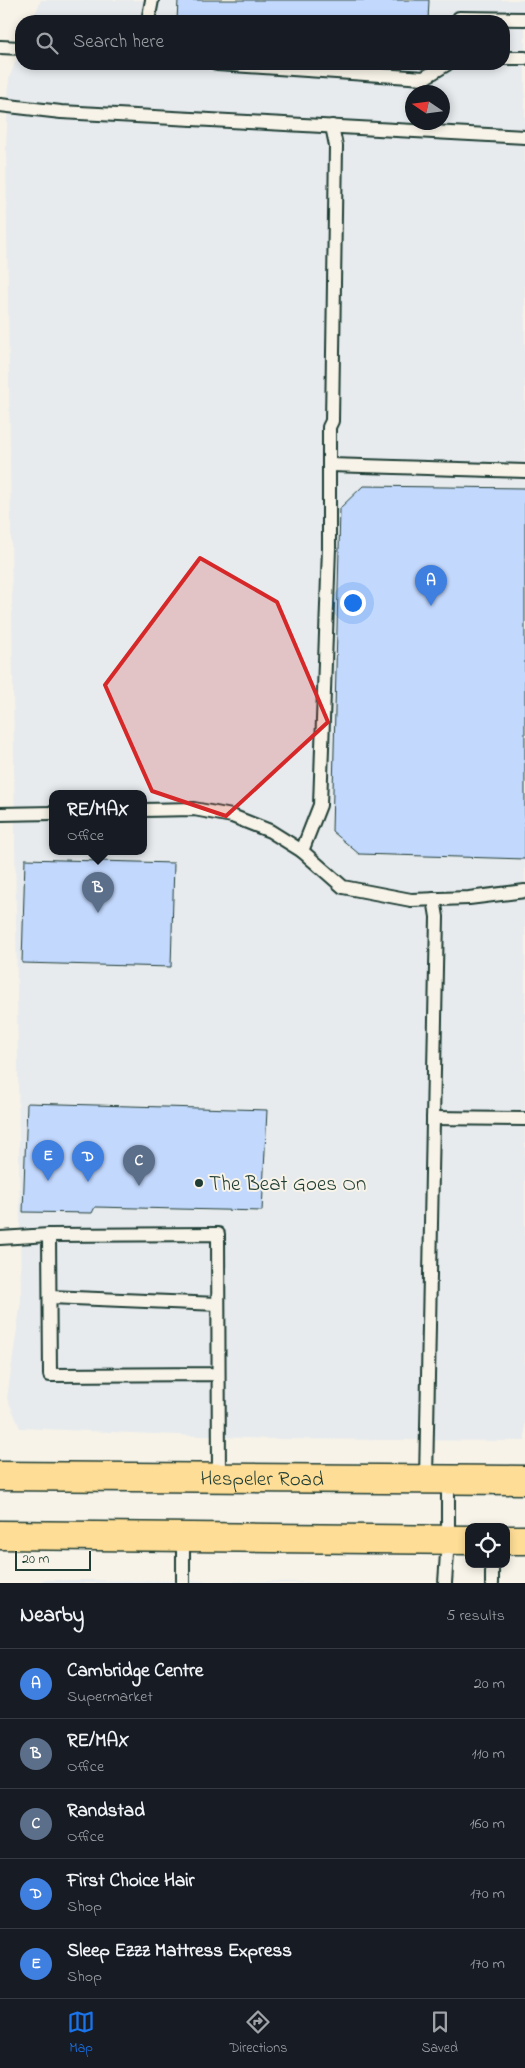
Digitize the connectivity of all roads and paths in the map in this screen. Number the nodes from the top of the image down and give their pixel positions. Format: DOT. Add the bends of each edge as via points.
graph roads {
  1 [pos="152,0"];
  2 [pos="149,15"];
  3 [pos="510,19"];
  4 [pos="525,19"];
  5 [pos="0,46"];
  6 [pos="15,47"];
  7 [pos="510,58"];
  8 [pos="525,58"];
  9 [pos="306,70"];
  10 [pos="437,70"];
  11 [pos="0,105"];
  12 [pos="332,126"];
  13 [pos="525,137"];
  14 [pos="330,465"];
  15 [pos="525,471"];
  16 [pos="147,810"];
  17 [pos="49,813"];
  18 [pos="0,814"];
  19 [pos="302,851"];
  20 [pos="525,891"];
  21 [pos="434,899"];
  22 [pos="433,1118"];
  23 [pos="525,1119"];
  24 [pos="49,1235"];
  25 [pos="0,1238"];
  26 [pos="50,1297"];
  27 [pos="218,1304"];
  28 [pos="218,1374"];
  29 [pos="0,1476"];
  30 [pos="219,1477"];
  31 [pos="437,1479"];
  32 [pos="525,1480"];
  33 [pos="0,1535"];
  34 [pos="183,1537"];
  35 [pos="458,1540"];
  36 [pos="510,1540"];
  37 [pos="525,1540"];
  38 [pos="492,1568"];
  39 [pos="182,1583"];
  40 [pos="445,1583"];
  41 [pos="492,1583"];
  1 -- 2 [label="lane"];
  3 -- 4 [label="lane"];
  5 -- 6 [label="lane"];
  7 -- 8 [label="lane"];
  9 -- 10 [label="lane" via="424,78"];
  11 -- 12 [label="lane" via="61,112"];
  12 -- 13 [label="lane"];
  12 -- 14 [label="lane" via="336,164"];
  14 -- 15 [label="lane"];
  14 -- 19 [label="lane" via="320,805"];
  16 -- 19 [label="lane" via="194,809 232,816 270,831"];
  17 -- 18 [label="lane"];
  19 -- 21 [label="lane" via="343,887 411,900"];
  20 -- 21 [label="lane"];
  21 -- 22 [label="lane"];
  22 -- 23 [label="lane"];
  22 -- 31 [label="lane"];
  24 -- 25 [label="lane"];
  24 -- 26 [label="lane"];
  24 -- 27 [label="lane" via="218,1234"];
  26 -- 27 [label="lane"];
  26 -- 28 [label="lane" via="50,1375"];
  27 -- 28 [label="lane"];
  28 -- 30 [label="lane"];
  29 -- 30 [label="main road, Hespeler Road"];
  30 -- 31 [label="main road, Hespeler Road"];
  31 -- 32 [label="main road, Hespeler Road"];
  31 -- 35 [label="lane"];
  33 -- 34 [label="main road"];
  34 -- 35 [label="main road"];
  34 -- 39 [label="lane"];
  35 -- 40 [label="lane"];
  36 -- 37 [label="main road"];
  38 -- 41 [label="lane"];
}
